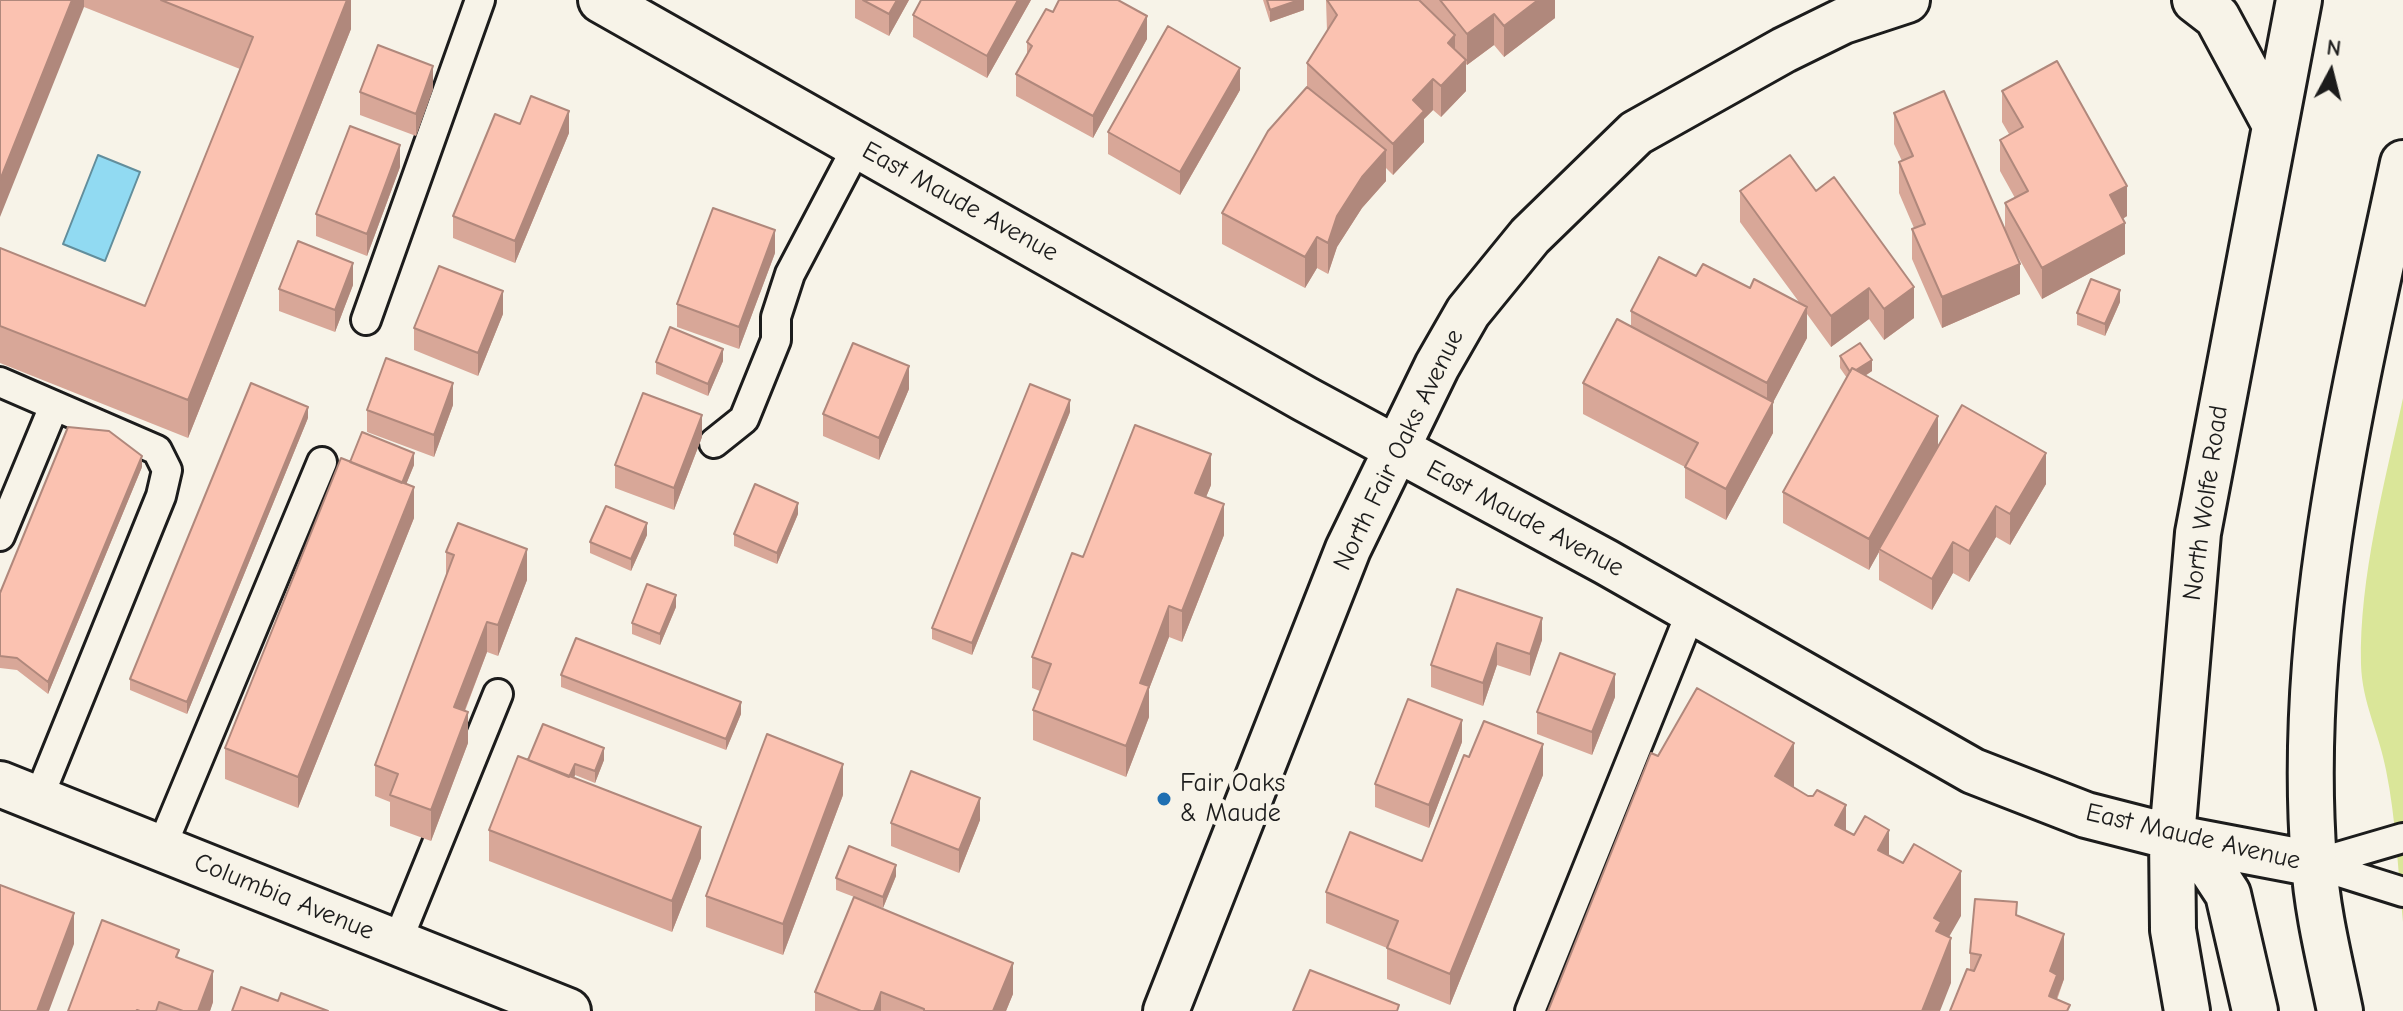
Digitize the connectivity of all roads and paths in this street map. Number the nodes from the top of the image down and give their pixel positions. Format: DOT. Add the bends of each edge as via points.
graph roads {
  1 [pos="480,0"];
  2 [pos="601,0"];
  3 [pos="1907,0"];
  4 [pos="2195,0"];
  5 [pos="2299,0"];
  6 [pos="2274,123"];
  7 [pos="858,145"];
  8 [pos="2403,163"];
  9 [pos="366,320"];
  10 [pos="0,382"];
  11 [pos="54,406"];
  12 [pos="714,443"];
  13 [pos="1396,449"];
  14 [pos="322,462"];
  15 [pos="0,536"];
  16 [pos="1691,612"];
  17 [pos="498,694"];
  18 [pos="19,791"];
  19 [pos="2172,837"];
  20 [pos="2403,838"];
  21 [pos="161,848"];
  22 [pos="2314,864"];
  23 [pos="2403,892"];
  24 [pos="397,942"];
  25 [pos="568,1011"];
  26 [pos="1166,1011"];
  27 [pos="1530,1011"];
  28 [pos="2187,1011"];
  29 [pos="2255,1011"];
  30 [pos="2340,1011"];
  1 -- 9 [label="lane"];
  2 -- 7 [label="main road, East Maude Avenue"];
  3 -- 13 [label="main road, North Fair Oaks Avenue" via="1807,38 1636,133 1530,236 1468,312"];
  4 -- 6 [label="main road" via="2217,17"];
  5 -- 6 [label="main road, North Wolfe Road"];
  6 -- 19 [label="main road, North Wolfe Road" via="2198,533"];
  7 -- 12 [label="lane" via="790,274 776,317 776,340 744,419"];
  7 -- 13 [label="main road, East Maude Avenue"];
  8 -- 22 [label="main road" via="2345,435 2321,603 2310,764"];
  10 -- 11 [label="lane"];
  11 -- 15 [label="lane"];
  11 -- 18 [label="lane" via="157,450 167,470 161,496"];
  13 -- 16 [label="main road, East Maude Avenue"];
  13 -- 26 [label="main road, North Fair Oaks Avenue" via="1342,564"];
  14 -- 21 [label="lane"];
  16 -- 19 [label="main road, East Maude Avenue" via="1973,771 2086,815"];
  16 -- 27 [label="lane"];
  17 -- 24 [label="lane"];
  18 -- 21 [label="main road, Columbia Avenue"];
  19 -- 22 [label="main road, East Maude Avenue"];
  19 -- 28 [label="main road, North Wolfe Road" via="2173,930"];
  19 -- 29 [label="main road" via="2207,862 2228,894"];
  20 -- 22 [label="lane"];
  21 -- 24 [label="main road, Columbia Avenue"];
  22 -- 23 [label="lane"];
  22 -- 30 [label="main road"];
  24 -- 25 [label="main road, Columbia Avenue"];
}
